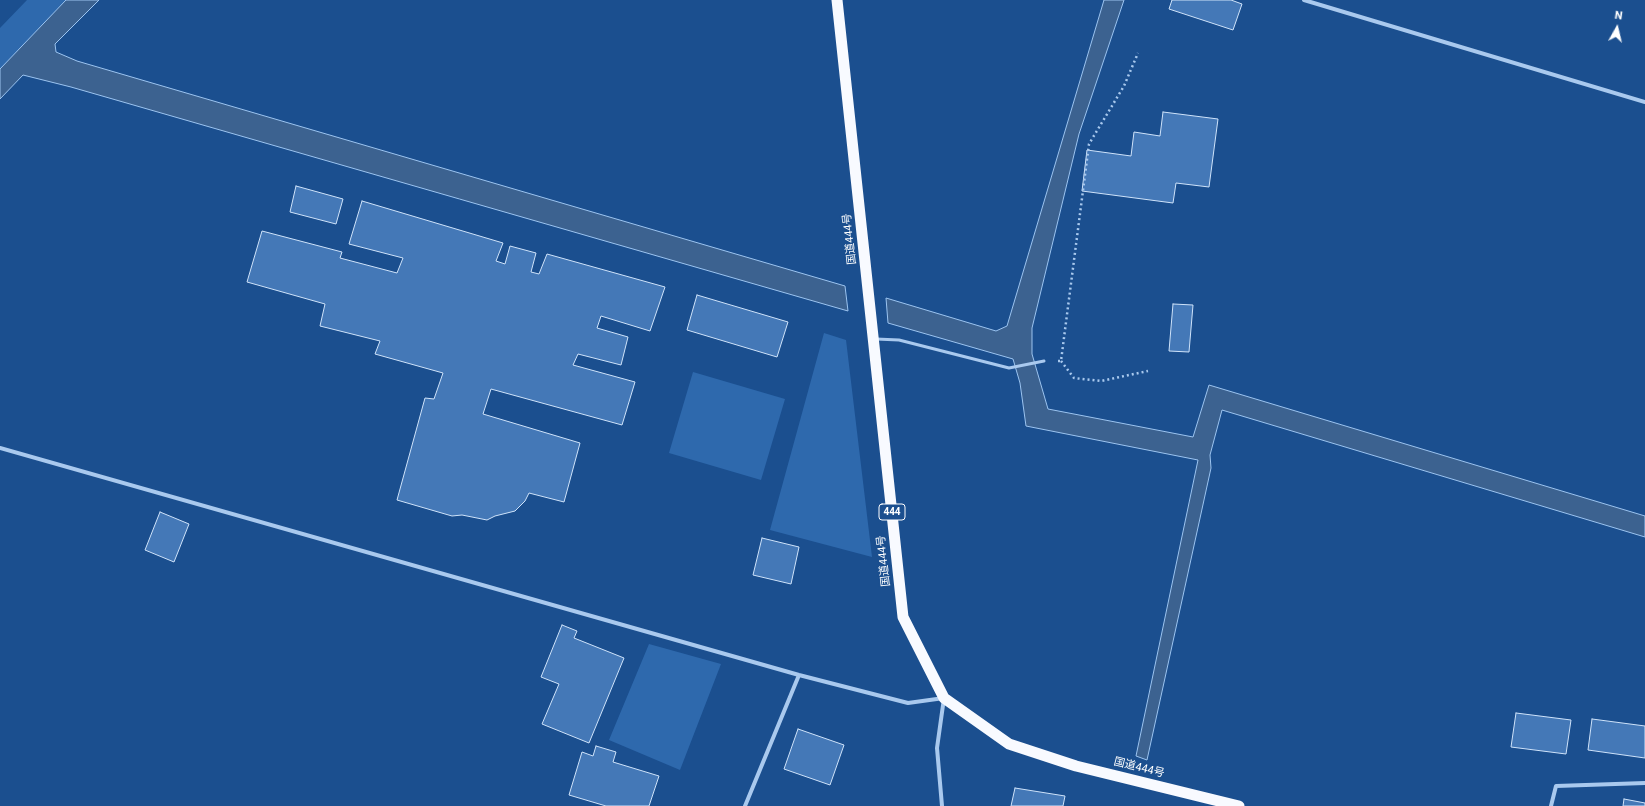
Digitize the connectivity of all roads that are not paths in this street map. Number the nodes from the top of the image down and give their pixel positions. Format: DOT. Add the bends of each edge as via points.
graph roads {
  1 [pos="837,0"];
  2 [pos="1304,0"];
  3 [pos="1645,102"];
  4 [pos="874,339"];
  5 [pos="1044,361"];
  6 [pos="0,448"];
  7 [pos="799,675"];
  8 [pos="944,698"];
  9 [pos="1645,783"];
  10 [pos="745,806"];
  11 [pos="942,806"];
  12 [pos="1239,806"];
  13 [pos="1551,806"];
  1 -- 4 [label="highway, 国道444号 / 444"];
  2 -- 3 [label="street"];
  4 -- 5 [label="lane" via="899,340 1009,368"];
  4 -- 8 [label="highway, 国道444号 / 444" via="903,617"];
  6 -- 7 [label="street"];
  7 -- 8 [label="street" via="908,703"];
  7 -- 10 [label="street"];
  8 -- 11 [label="street" via="937,748"];
  8 -- 12 [label="highway, 国道444号 / 444" via="1009,744 1076,766"];
  9 -- 13 [label="street" via="1556,786"];
}
